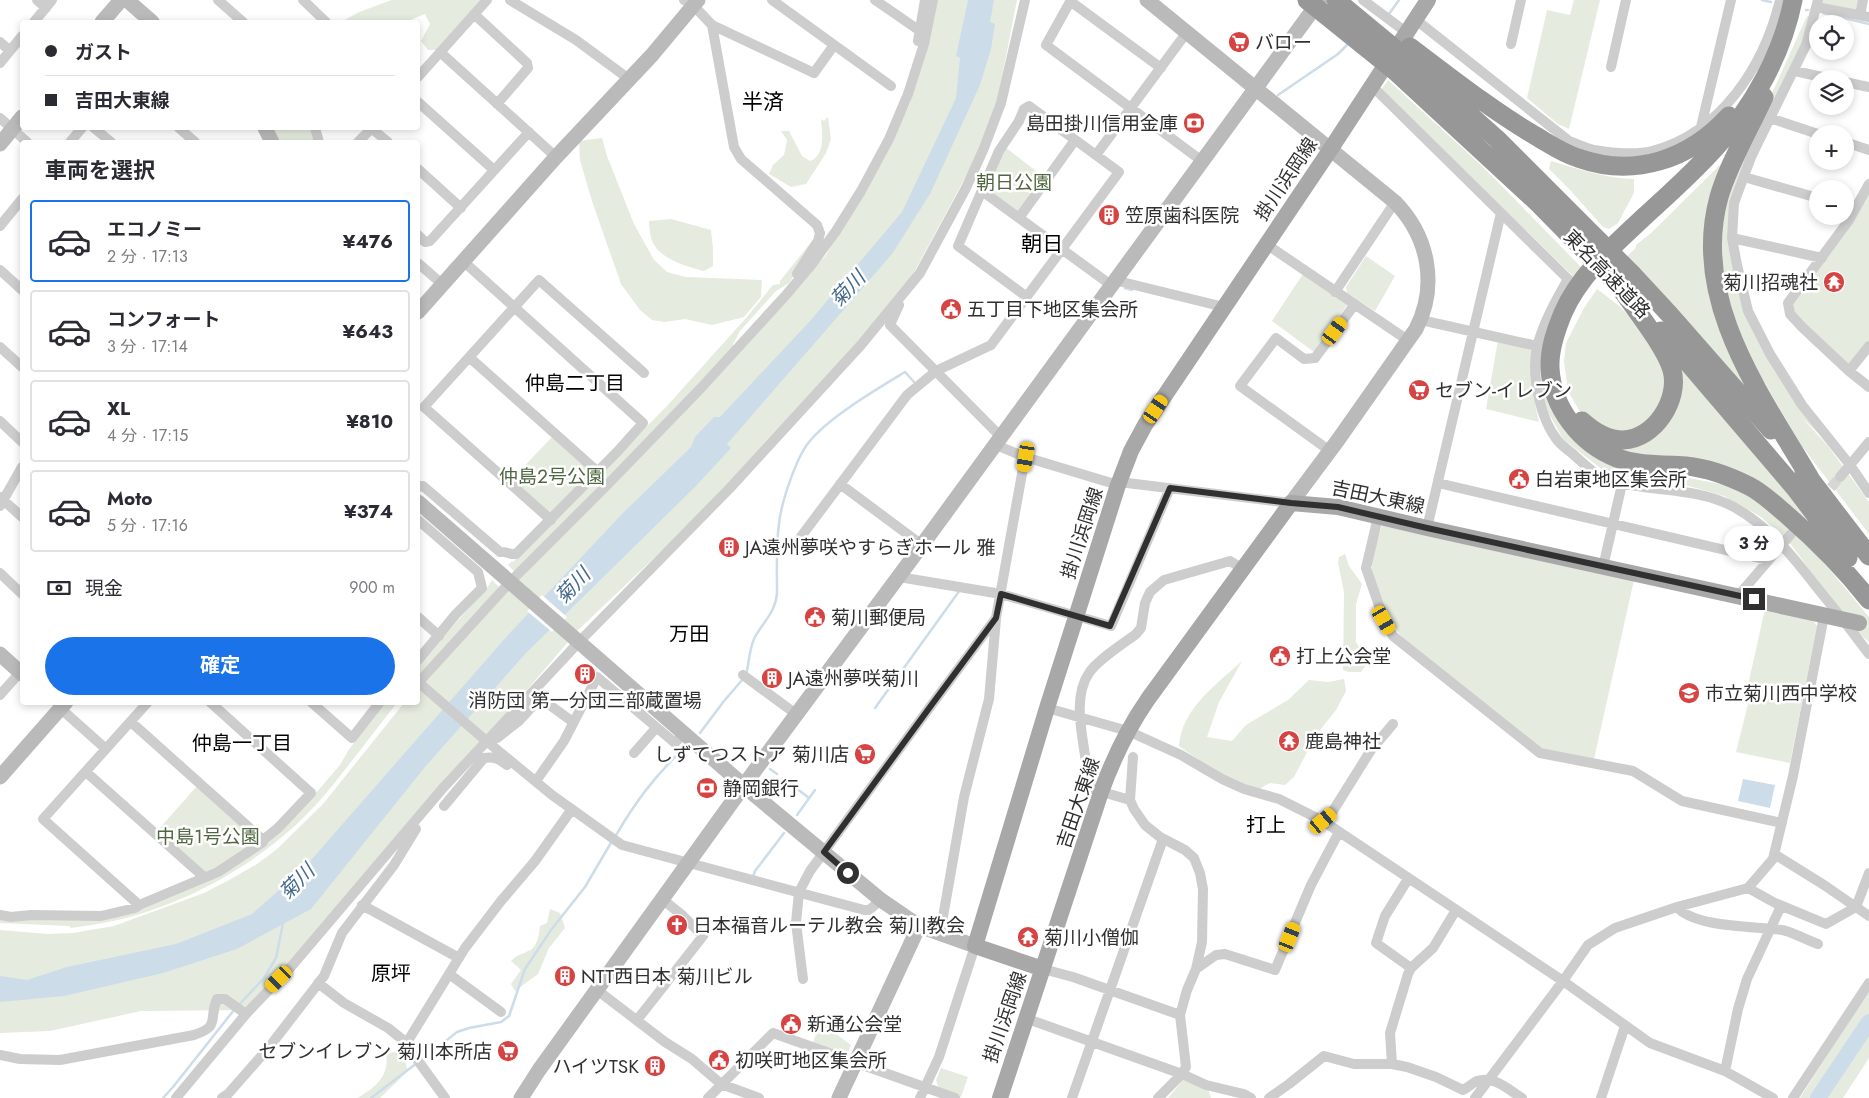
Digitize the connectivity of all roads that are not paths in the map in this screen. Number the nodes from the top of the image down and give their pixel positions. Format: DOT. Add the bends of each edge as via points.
graph roads {
  1 [pos="38,0"];
  2 [pos="121,0"];
  3 [pos="127,0"];
  4 [pos="218,0"];
  5 [pos="303,0"];
  6 [pos="487,0"];
  7 [pos="510,0"];
  8 [pos="772,0"];
  9 [pos="875,0"];
  10 [pos="925,0"];
  11 [pos="933,0"];
  12 [pos="1025,0"];
  13 [pos="1070,0"];
  14 [pos="1147,0"];
  15 [pos="1307,0"];
  16 [pos="1320,0"];
  17 [pos="1336,0"];
  18 [pos="1346,0"];
  19 [pos="1362,0"];
  20 [pos="1428,0"];
  21 [pos="1521,0"];
  22 [pos="1626,0"];
  23 [pos="1731,0"];
  24 [pos="1780,0"];
  25 [pos="1793,0"];
  26 [pos="1863,0"];
  27 [pos="692,2"];
  28 [pos="1812,2"];
  29 [pos="49,4"];
  30 [pos="784,4"];
  31 [pos="474,14"];
  32 [pos="1864,16"];
  33 [pos="36,20"];
  34 [pos="104,20"];
  35 [pos="150,20"];
  36 [pos="241,20"];
  37 [pos="324,20"];
  38 [pos="712,25"];
  39 [pos="920,31"];
  40 [pos="1187,32"];
  41 [pos="20,38"];
  42 [pos="1783,38"];
  43 [pos="0,42"];
  44 [pos="1511,44"];
  45 [pos="834,45"];
  46 [pos="1406,45"];
  47 [pos="10,51"];
  48 [pos="440,52"];
  49 [pos="0,63"];
  50 [pos="420,63"];
  51 [pos="1611,66"];
  52 [pos="426,68"];
  53 [pos="1160,68"];
  54 [pos="1795,71"];
  55 [pos="1809,74"];
  56 [pos="420,75"];
  57 [pos="629,79"];
  58 [pos="1854,84"];
  59 [pos="1371,85"];
  60 [pos="891,86"];
  61 [pos="1769,86"];
  62 [pos="1869,87"];
  63 [pos="1255,88"];
  64 [pos="420,104"];
  65 [pos="497,104"];
  66 [pos="1131,108"];
  67 [pos="0,118"];
  68 [pos="1770,118"];
  69 [pos="20,119"];
  70 [pos="896,121"];
  71 [pos="1701,127"];
  72 [pos="12,129"];
  73 [pos="80,130"];
  74 [pos="96,130"];
  75 [pos="180,130"];
  76 [pos="370,130"];
  77 [pos="374,130"];
  78 [pos="1809,131"];
  79 [pos="529,132"];
  80 [pos="25,140"];
  81 [pos="72,140"];
  82 [pos="109,140"];
  83 [pos="193,140"];
  84 [pos="360,140"];
  85 [pos="386,140"];
  86 [pos="1075,140"];
  87 [pos="0,144"];
  88 [pos="1854,145"];
  89 [pos="1330,150"];
  90 [pos="1869,150"];
  91 [pos="1096,155"];
  92 [pos="556,157"];
  93 [pos="1202,161"];
  94 [pos="494,170"];
  95 [pos="420,171"];
  96 [pos="1744,177"];
  97 [pos="1869,184"];
  98 [pos="982,191"];
  99 [pos="1809,195"];
  100 [pos="1396,202"];
  101 [pos="461,208"];
  102 [pos="1856,208"];
  103 [pos="19,211"];
  104 [pos="1501,213"];
  105 [pos="1019,218"];
  106 [pos="0,226"];
  107 [pos="420,237"];
  108 [pos="1732,238"];
  109 [pos="1266,244"];
  110 [pos="1063,249"];
  111 [pos="1822,258"];
  112 [pos="463,261"];
  113 [pos="420,265"];
  114 [pos="0,270"];
  115 [pos="1626,280"];
  116 [pos="1113,283"];
  117 [pos="442,284"];
  118 [pos="20,288"];
  119 [pos="1336,292"];
  120 [pos="905,293"];
  121 [pos="786,295"];
  122 [pos="1027,297"];
  123 [pos="1355,304"];
  124 [pos="514,307"];
  125 [pos="1224,307"];
  126 [pos="420,310"];
  127 [pos="1420,320"];
  128 [pos="1474,332"];
  129 [pos="1409,341"];
  130 [pos="1538,346"];
  131 [pos="1869,346"];
  132 [pos="0,347"];
  133 [pos="469,357"];
  134 [pos="20,365"];
  135 [pos="936,371"];
  136 [pos="1849,371"];
  137 [pos="644,373"];
  138 [pos="1869,387"];
  139 [pos="0,421"];
  140 [pos="20,440"];
  141 [pos="998,441"];
  142 [pos="1869,442"];
  143 [pos="1330,451"];
  144 [pos="1026,457"];
  145 [pos="1850,465"];
  146 [pos="20,470"];
  147 [pos="598,472"];
  148 [pos="1840,477"];
  149 [pos="1812,480"];
  150 [pos="840,484"];
  151 [pos="1118,484"];
  152 [pos="1438,484"];
  153 [pos="1622,484"];
  154 [pos="420,487"];
  155 [pos="1170,488"];
  156 [pos="1869,493"];
  157 [pos="1,501"];
  158 [pos="1291,503"];
  159 [pos="420,504"];
  160 [pos="20,515"];
  161 [pos="1378,517"];
  162 [pos="551,520"];
  163 [pos="420,522"];
  164 [pos="1612,524"];
  165 [pos="1427,528"];
  166 [pos="1791,534"];
  167 [pos="800,538"];
  168 [pos="1782,544"];
  169 [pos="922,545"];
  170 [pos="1869,556"];
  171 [pos="1768,560"];
  172 [pos="1604,567"];
  173 [pos="1243,569"];
  174 [pos="0,574"];
  175 [pos="898,577"];
  176 [pos="511,583"];
  177 [pos="1869,585"];
  178 [pos="20,592"];
  179 [pos="1001,594"];
  180 [pos="1738,596"];
  181 [pos="1869,600"];
  182 [pos="1077,615"];
  183 [pos="1824,616"];
  184 [pos="996,618"];
  185 [pos="420,619"];
  186 [pos="1843,620"];
  187 [pos="1860,623"];
  188 [pos="439,636"];
  189 [pos="577,641"];
  190 [pos="0,654"];
  191 [pos="1869,654"];
  192 [pos="420,658"];
  193 [pos="20,670"];
  194 [pos="20,674"];
  195 [pos="745,677"];
  196 [pos="420,682"];
  197 [pos="420,684"];
  198 [pos="0,695"];
  199 [pos="59,705"];
  200 [pos="61,705"];
  201 [pos="145,705"];
  202 [pos="213,705"];
  203 [pos="314,705"];
  204 [pos="378,705"];
  205 [pos="1047,708"];
  206 [pos="796,714"];
  207 [pos="1079,718"];
  208 [pos="131,722"];
  209 [pos="573,722"];
  210 [pos="1393,724"];
  211 [pos="656,728"];
  212 [pos="1128,731"];
  213 [pos="690,738"];
  214 [pos="487,741"];
  215 [pos="106,750"];
  216 [pos="634,753"];
  217 [pos="1133,757"];
  218 [pos="86,772"];
  219 [pos="0,777"];
  220 [pos="536,781"];
  221 [pos="744,785"];
  222 [pos="1101,792"];
  223 [pos="552,794"];
  224 [pos="435,798"];
  225 [pos="1130,800"];
  226 [pos="444,806"];
  227 [pos="572,809"];
  228 [pos="1323,821"];
  229 [pos="1782,823"];
  230 [pos="1339,832"];
  231 [pos="1164,839"];
  232 [pos="263,840"];
  233 [pos="824,852"];
  234 [pos="1774,854"];
  235 [pos="688,862"];
  236 [pos="1869,873"];
  237 [pos="204,877"];
  238 [pos="1408,879"];
  239 [pos="1748,888"];
  240 [pos="799,892"];
  241 [pos="662,899"];
  242 [pos="881,900"];
  243 [pos="139,905"];
  244 [pos="362,906"];
  245 [pos="1781,906"];
  246 [pos="1678,907"];
  247 [pos="1856,907"];
  248 [pos="1456,910"];
  249 [pos="0,915"];
  250 [pos="1869,916"];
  251 [pos="919,926"];
  252 [pos="1770,929"];
  253 [pos="940,934"];
  254 [pos="1818,944"];
  255 [pos="975,946"];
  256 [pos="459,958"];
  257 [pos="1411,968"];
  258 [pos="1043,969"];
  259 [pos="1196,969"];
  260 [pos="449,974"];
  261 [pos="803,979"];
  262 [pos="1564,981"];
  263 [pos="318,983"];
  264 [pos="1869,983"];
  265 [pos="597,990"];
  266 [pos="1110,990"];
  267 [pos="501,1012"];
  268 [pos="246,1014"];
  269 [pos="1180,1015"];
  270 [pos="1025,1018"];
  271 [pos="637,1020"];
  272 [pos="1626,1026"];
  273 [pos="1092,1042"];
  274 [pos="406,1044"];
  275 [pos="0,1055"];
  276 [pos="855,1062"];
  277 [pos="1392,1064"];
  278 [pos="1725,1072"];
  279 [pos="1182,1074"];
  280 [pos="1489,1080"];
  281 [pos="721,1084"];
  282 [pos="925,1087"];
  283 [pos="176,1098"];
  284 [pos="222,1098"];
  285 [pos="445,1098"];
  286 [pos="521,1098"];
  287 [pos="708,1098"];
  288 [pos="759,1098"];
  289 [pos="838,1098"];
  290 [pos="920,1098"];
  291 [pos="955,1098"];
  292 [pos="1000,1098"];
  293 [pos="1072,1098"];
  294 [pos="1158,1098"];
  295 [pos="1251,1098"];
  296 [pos="1269,1098"];
  297 [pos="1475,1098"];
  298 [pos="1522,1098"];
  299 [pos="1601,1098"];
  300 [pos="1773,1098"];
  301 [pos="1793,1098"];
  1 -- 29 [label="street"];
  2 -- 34 [label="street"];
  3 -- 35 [label="street"];
  4 -- 36 [label="street"];
  5 -- 37 [label="street"];
  6 -- 31 [label="street"];
  7 -- 57 [label="street" via="576,40"];
  8 -- 30 [label="street"];
  9 -- 39 [label="street"];
  10 -- 39 [label="street"];
  11 -- 70 [label="street" via="924,44"];
  12 -- 120 [label="street" via="1001,103 984,148 925,264"];
  13 -- 53 [label="street"];
  13 -- 66 [label="street" via="1046,45"];
  14 -- 40 [label="street"];
  15 -- 46 [label="highway, 東名高速道路, bridge"];
  16 -- 63 [label="street"];
  17 -- 46 [label="highway, 東名高速道路, bridge"];
  18 -- 46 [label="highway"];
  19 -- 46 [label="street"];
  20 -- 46 [label="main road, 掛川浜岡線"];
  21 -- 44 [label="street"];
  22 -- 51 [label="street"];
  23 -- 71 [label="street"];
  24 -- 71 [label="street" via="1764,48 1748,76 1729,103"];
  25 -- 42 [label="highway"];
  26 -- 32 [label="street"];
  27 -- 38 [label="street"];
  27 -- 57 [label="street"];
  28 -- 32 [label="street"];
  28 -- 54 [label="street" via="1806,45"];
  28 -- 61 [label="highway"];
  29 -- 33 [label="street"];
  30 -- 45 [label="street"];
  31 -- 48 [label="street"];
  31 -- 65 [label="street" via="527,63 528,68"];
  38 -- 45 [label="street" via="814,73"];
  38 -- 121 [label="street" via="734,147 741,159 816,224 820,233"];
  39 -- 70 [label="street" via="897,107"];
  40 -- 53 [label="street"];
  40 -- 63 [label="street"];
  41 -- 47 [label="street"];
  42 -- 46 [label="highway" via="1742,102 1707,137 1683,153 1658,162 1631,166 1596,163 1552,146 1515,124"];
  42 -- 181 [label="highway" via="1768,73 1719,144 1608,250 1586,276 1557,327 1550,368 1556,398 1565,416 1596,447 1616,458 1689,466 1750,486 1825,549"];
  43 -- 47 [label="street"];
  45 -- 60 [label="street"];
  46 -- 59 [label="main road, 掛川浜岡線"];
  46 -- 71 [label="street" via="1569,141 1594,150 1651,151"];
  46 -- 115 [label="highway, 東名高速道路, bridge" via="1539,204 1593,247"];
  47 -- 49 [label="street"];
  48 -- 52 [label="street"];
  48 -- 65 [label="street"];
  50 -- 52 [label="street"];
  52 -- 56 [label="street"];
  53 -- 66 [label="street"];
  54 -- 55 [label="street"];
  54 -- 68 [label="street"];
  57 -- 92 [label="street"];
  58 -- 62 [label="street"];
  59 -- 89 [label="main road, 掛川浜岡線"];
  59 -- 104 [label="street"];
  61 -- 115 [label="highway" via="1733,141 1686,191 1624,248 1577,307 1561,346 1561,376 1568,400 1576,415 1590,428 1604,436 1622,440 1633,438 1657,422 1669,405 1674,388 1672,370"];
  61 -- 149 [label="highway" via="1719,198 1713,258 1719,296 1733,339 1751,378"];
  63 -- 89 [label="street"];
  63 -- 93 [label="street"];
  64 -- 94 [label="street"];
  65 -- 79 [label="street"];
  66 -- 91 [label="street"];
  66 -- 93 [label="street"];
  67 -- 72 [label="street"];
  68 -- 78 [label="street"];
  68 -- 96 [label="street"];
  69 -- 72 [label="street"];
  70 -- 121 [label="street" via="861,191 836,231"];
  72 -- 80 [label="street"];
  72 -- 87 [label="street"];
  73 -- 81 [label="street"];
  74 -- 82 [label="street"];
  75 -- 83 [label="street"];
  76 -- 84 [label="street"];
  77 -- 85 [label="street"];
  79 -- 92 [label="street"];
  79 -- 94 [label="street"];
  86 -- 91 [label="street"];
  86 -- 98 [label="street" via="1029,106 999,151"];
  86 -- 105 [label="street"];
  88 -- 90 [label="street"];
  89 -- 100 [label="street"];
  89 -- 109 [label="main road, 掛川浜岡線"];
  91 -- 110 [label="street" via="1119,172"];
  92 -- 112 [label="street"];
  93 -- 116 [label="street"];
  94 -- 101 [label="street"];
  95 -- 101 [label="street"];
  96 -- 99 [label="street"];
  96 -- 108 [label="street" via="1734,203"];
  97 -- 102 [label="street"];
  98 -- 105 [label="street"];
  98 -- 122 [label="street" via="958,246"];
  100 -- 119 [label="street"];
  100 -- 127 [label="street" via="1415,227 1428,263 1428,292"];
  101 -- 107 [label="street" via="430,241 425,242"];
  102 -- 111 [label="street"];
  103 -- 106 [label="street"];
  104 -- 128 [label="street"];
  104 -- 130 [label="street" via="1568,279"];
  105 -- 110 [label="street"];
  108 -- 111 [label="street"];
  108 -- 145 [label="street" via="1748,310 1770,354 1802,405"];
  109 -- 119 [label="street"];
  109 -- 125 [label="main road, 掛川浜岡線"];
  110 -- 116 [label="street"];
  110 -- 122 [label="street"];
  111 -- 136 [label="street" via="1788,303 1790,314"];
  112 -- 117 [label="street"];
  112 -- 124 [label="street"];
  113 -- 117 [label="street"];
  114 -- 118 [label="street"];
  115 -- 149 [label="highway, 東名高速道路" via="1758,414"];
  115 -- 177 [label="highway, 東名高速道路"];
  116 -- 125 [label="street"];
  116 -- 141 [label="street"];
  117 -- 126 [label="street"];
  119 -- 123 [label="street"];
  120 -- 135 [label="street" via="890,326"];
  120 -- 189 [label="street" via="730,488"];
  121 -- 176 [label="street"];
  122 -- 135 [label="street" via="991,345"];
  123 -- 129 [label="street"];
  123 -- 143 [label="street" via="1316,358 1304,359 1276,338 1240,386"];
  124 -- 133 [label="street"];
  124 -- 137 [label="street" via="539,280"];
  124 -- 147 [label="street" via="643,424"];
  125 -- 151 [label="main road, 掛川浜岡線" via="1145,425"];
  127 -- 128 [label="street"];
  127 -- 129 [label="street"];
  128 -- 130 [label="street"];
  128 -- 152 [label="street"];
  129 -- 143 [label="street"];
  130 -- 153 [label="street" via="1536,378 1540,406 1551,430 1558,441 1592,471"];
  131 -- 136 [label="street"];
  132 -- 134 [label="street"];
  133 -- 147 [label="street"];
  133 -- 162 [label="street" via="424,407"];
  135 -- 141 [label="street"];
  135 -- 150 [label="street" via="907,395"];
  136 -- 138 [label="street"];
  139 -- 140 [label="street"];
  141 -- 144 [label="street"];
  141 -- 169 [label="street"];
  142 -- 145 [label="street"];
  143 -- 158 [label="street"];
  144 -- 151 [label="street"];
  144 -- 179 [label="street"];
  145 -- 148 [label="street"];
  145 -- 156 [label="street"];
  146 -- 157 [label="street"];
  147 -- 162 [label="street"];
  149 -- 170 [label="highway, 東名高速道路"];
  150 -- 167 [label="street"];
  150 -- 169 [label="street"];
  151 -- 155 [label="street"];
  151 -- 182 [label="main road, 掛川浜岡線"];
  152 -- 164 [label="street"];
  152 -- 165 [label="street"];
  153 -- 164 [label="street"];
  153 -- 168 [label="street" via="1709,497 1757,521"];
  154 -- 162 [label="street" via="500,552 516,554"];
  155 -- 158 [label="street"];
  155 -- 182 [label="street" via="1110,626"];
  157 -- 160 [label="street"];
  158 -- 161 [label="main road, 吉田大東線" via="1338,507"];
  158 -- 173 [label="main road, 吉田大東線"];
  159 -- 176 [label="street"];
  161 -- 165 [label="main road, 吉田大東線"];
  161 -- 229 [label="street" via="1366,568 1393,636 1540,753 1633,772 1682,801"];
  163 -- 188 [label="street" via="478,572 482,588"];
  164 -- 171 [label="street"];
  164 -- 172 [label="street"];
  165 -- 172 [label="main road, 吉田大東線"];
  166 -- 168 [label="street"];
  168 -- 171 [label="street"];
  168 -- 186 [label="street"];
  169 -- 175 [label="street"];
  171 -- 180 [label="street"];
  172 -- 180 [label="main road, 吉田大東線"];
  173 -- 207 [label="street" via="1230,561 1225,562 1164,580 1150,592 1141,628 1088,674 1081,695"];
  173 -- 212 [label="main road, 吉田大東線"];
  174 -- 178 [label="street"];
  175 -- 179 [label="street"];
  175 -- 206 [label="street"];
  176 -- 189 [label="street"];
  176 -- 196 [label="street"];
  179 -- 182 [label="street"];
  179 -- 184 [label="street"];
  180 -- 183 [label="main road, 吉田大東線"];
  182 -- 205 [label="main road, 掛川浜岡線"];
  183 -- 186 [label="main road, 吉田大東線"];
  183 -- 229 [label="street"];
  184 -- 233 [label="street"];
  184 -- 253 [label="street" via="989,699 964,797"];
  185 -- 188 [label="street"];
  186 -- 187 [label="main road, 吉田大東線"];
  186 -- 191 [label="street"];
  188 -- 192 [label="street"];
  189 -- 213 [label="street"];
  189 -- 214 [label="street"];
  190 -- 193 [label="street"];
  194 -- 198 [label="street"];
  195 -- 206 [label="street"];
  197 -- 214 [label="street"];
  199 -- 219 [label="street"];
  200 -- 215 [label="street"];
  201 -- 208 [label="street"];
  202 -- 232 [label="street" via="311,793"];
  203 -- 204 [label="street" via="352,738"];
  205 -- 207 [label="street"];
  205 -- 255 [label="main road, 掛川浜岡線"];
  206 -- 221 [label="street"];
  207 -- 212 [label="street"];
  207 -- 222 [label="street" via="1086,786"];
  208 -- 215 [label="street"];
  208 -- 232 [label="street"];
  209 -- 211 [label="street" via="597,677"];
  209 -- 214 [label="street" via="540,698 520,720"];
  209 -- 220 [label="street"];
  210 -- 228 [label="street" via="1371,750 1331,814"];
  211 -- 213 [label="street" via="675,743"];
  211 -- 216 [label="street"];
  212 -- 222 [label="main road, 吉田大東線"];
  212 -- 228 [label="street" via="1181,754 1232,784 1279,799"];
  213 -- 221 [label="street"];
  214 -- 220 [label="street"];
  214 -- 224 [label="street"];
  215 -- 218 [label="street"];
  217 -- 225 [label="street"];
  218 -- 237 [label="street"];
  218 -- 243 [label="street" via="43,819"];
  220 -- 223 [label="street"];
  221 -- 233 [label="street"];
  221 -- 235 [label="street"];
  222 -- 225 [label="street"];
  222 -- 258 [label="main road, 吉田大東線"];
  223 -- 226 [label="street" via="491,756 484,758"];
  223 -- 227 [label="street"];
  224 -- 244 [label="street" via="394,865"];
  224 -- 268 [label="street" via="290,968"];
  225 -- 231 [label="street" via="1145,825"];
  227 -- 235 [label="street" via="622,845"];
  227 -- 256 [label="street" via="536,861 501,901"];
  228 -- 230 [label="street"];
  229 -- 234 [label="street"];
  230 -- 238 [label="street"];
  230 -- 259 [label="street" via="1311,884 1275,970 1226,954 1216,955"];
  231 -- 259 [label="street" via="1194,858 1200,873 1203,890 1202,942"];
  231 -- 266 [label="street"];
  232 -- 237 [label="street" via="218,872"];
  233 -- 240 [label="street"];
  233 -- 242 [label="street"];
  234 -- 239 [label="street"];
  234 -- 247 [label="street"];
  235 -- 240 [label="street"];
  235 -- 241 [label="street"];
  236 -- 247 [label="street"];
  237 -- 243 [label="street"];
  238 -- 248 [label="street"];
  238 -- 257 [label="street" via="1385,916 1376,943"];
  239 -- 245 [label="street"];
  239 -- 246 [label="street"];
  240 -- 242 [label="street" via="864,910 869,910"];
  240 -- 261 [label="street" via="796,923"];
  241 -- 265 [label="street"];
  241 -- 271 [label="street" via="703,936"];
  242 -- 251 [label="street"];
  243 -- 249 [label="street" via="101,916"];
  244 -- 256 [label="street"];
  244 -- 263 [label="street" via="342,932"];
  245 -- 247 [label="street" via="1826,924"];
  245 -- 252 [label="street"];
  246 -- 252 [label="street" via="1684,914 1704,921"];
  246 -- 262 [label="street" via="1603,934 1588,945"];
  247 -- 250 [label="street"];
  248 -- 257 [label="street" via="1433,948"];
  248 -- 262 [label="street"];
  251 -- 253 [label="street"];
  251 -- 276 [label="street"];
  252 -- 254 [label="street" via="1784,930"];
  252 -- 278 [label="street" via="1747,979"];
  253 -- 255 [label="street"];
  255 -- 258 [label="main road, 掛川浜岡線"];
  255 -- 282 [label="street" via="939,1057"];
  256 -- 260 [label="street"];
  257 -- 277 [label="street" via="1390,1033"];
  258 -- 266 [label="street"];
  258 -- 270 [label="main road, 掛川浜岡線"];
  259 -- 269 [label="street"];
  260 -- 267 [label="street"];
  260 -- 274 [label="street"];
  262 -- 272 [label="street"];
  262 -- 280 [label="street"];
  263 -- 274 [label="street" via="344,1003 388,1028"];
  263 -- 284 [label="street" via="270,1046"];
  264 -- 301 [label="street"];
  265 -- 271 [label="street"];
  265 -- 286 [label="street"];
  266 -- 269 [label="street"];
  266 -- 273 [label="street"];
  268 -- 275 [label="street" via="226,998 217,999 213,1023 207,1030 194,1035 60,1060"];
  268 -- 283 [label="street"];
  269 -- 279 [label="street" via="1186,1067"];
  270 -- 273 [label="street"];
  270 -- 292 [label="main road, 掛川浜岡線"];
  271 -- 281 [label="street"];
  272 -- 278 [label="street" via="1650,1043"];
  272 -- 299 [label="street"];
  273 -- 279 [label="street"];
  273 -- 293 [label="street"];
  274 -- 285 [label="street"];
  276 -- 281 [label="street" via="773,1033"];
  276 -- 282 [label="street"];
  276 -- 289 [label="street"];
  277 -- 280 [label="street" via="1436,1077 1463,1090 1477,1081"];
  277 -- 296 [label="street" via="1354,1064 1324,1056"];
  278 -- 300 [label="street"];
  279 -- 294 [label="street"];
  279 -- 295 [label="street" via="1206,1085"];
  280 -- 297 [label="street"];
  280 -- 298 [label="street"];
  281 -- 287 [label="street"];
  281 -- 288 [label="street"];
  282 -- 290 [label="street"];
  282 -- 291 [label="street"];
}
